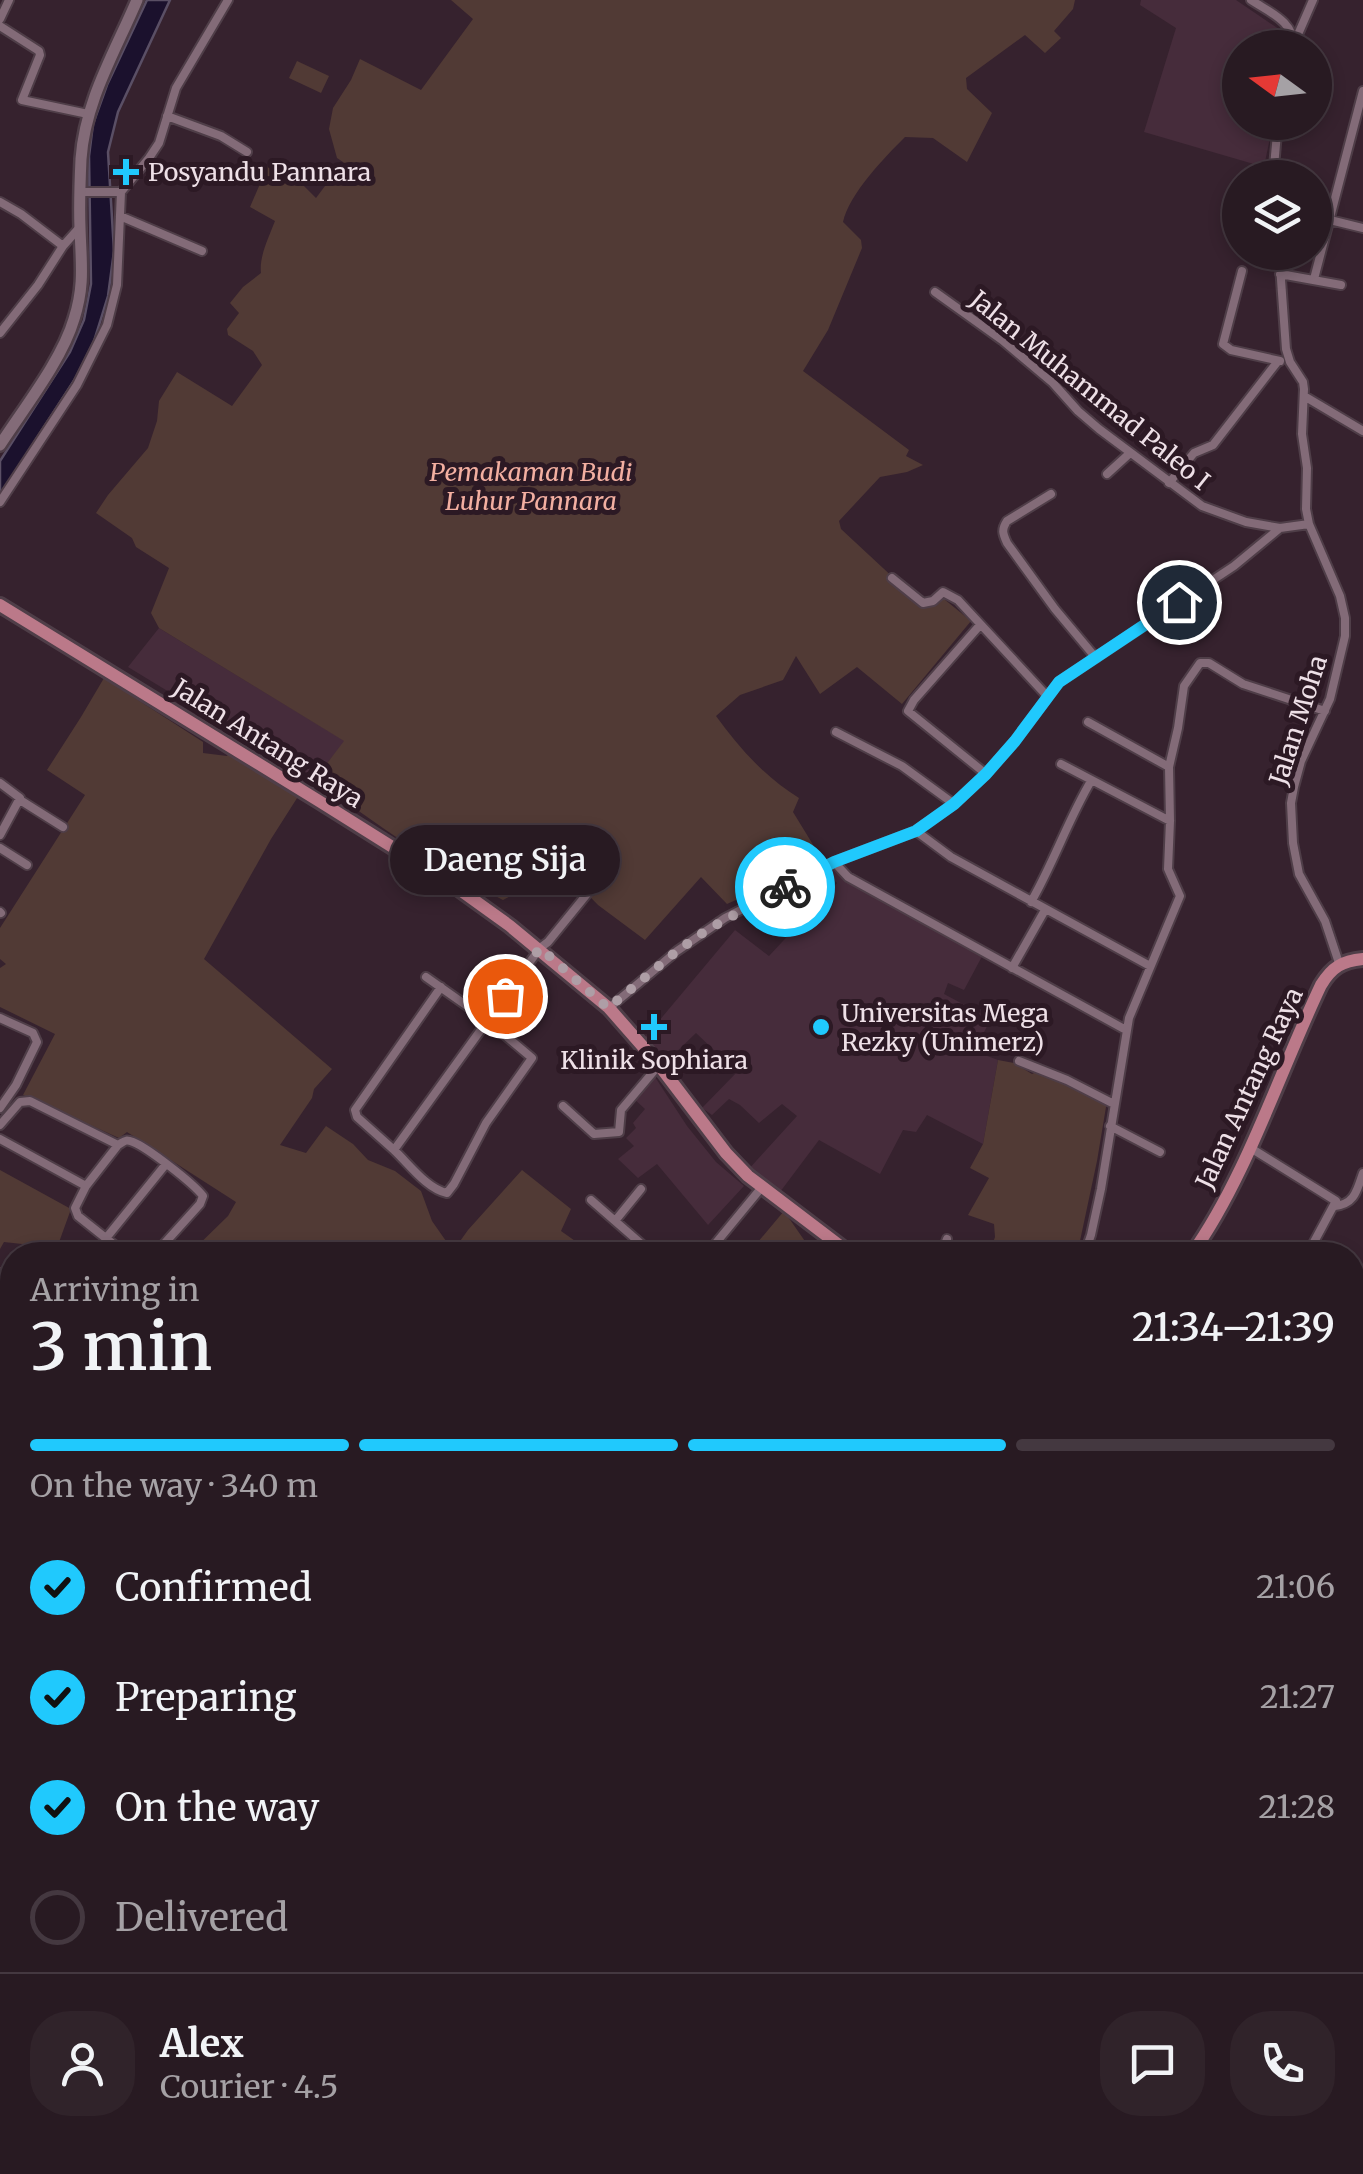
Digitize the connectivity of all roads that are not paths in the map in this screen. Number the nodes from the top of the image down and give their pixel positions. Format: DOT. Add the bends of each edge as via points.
graph roads {
  1 [pos="9,0"];
  2 [pos="137,0"];
  3 [pos="228,0"];
  4 [pos="1250,0"];
  5 [pos="1272,0"];
  6 [pos="1314,0"];
  7 [pos="1264,6"];
  8 [pos="0,22"];
  9 [pos="1290,30"];
  10 [pos="1301,30"];
  11 [pos="1363,91"];
  12 [pos="88,114"];
  13 [pos="167,116"];
  14 [pos="247,152"];
  15 [pos="84,192"];
  16 [pos="117,192"];
  17 [pos="0,202"];
  18 [pos="1332,212"];
  19 [pos="120,216"];
  20 [pos="1332,220"];
  21 [pos="80,227"];
  22 [pos="1363,228"];
  23 [pos="63,246"];
  24 [pos="202,251"];
  25 [pos="1280,270"];
  26 [pos="1316,270"];
  27 [pos="1242,271"];
  28 [pos="1280,274"];
  29 [pos="1314,279"];
  30 [pos="1341,285"];
  31 [pos="935,292"];
  32 [pos="0,333"];
  33 [pos="1278,360"];
  34 [pos="1290,362"];
  35 [pos="1304,396"];
  36 [pos="1363,431"];
  37 [pos="0,445"];
  38 [pos="1130,453"];
  39 [pos="1107,474"];
  40 [pos="1169,483"];
  41 [pos="1051,494"];
  42 [pos="0,502"];
  43 [pos="1308,524"];
  44 [pos="1280,528"];
  45 [pos="892,578"];
  46 [pos="0,606"];
  47 [pos="980,625"];
  48 [pos="1096,658"];
  49 [pos="1047,696"];
  50 [pos="1325,711"];
  51 [pos="1088,722"];
  52 [pos="836,732"];
  53 [pos="1061,764"];
  54 [pos="1168,767"];
  55 [pos="986,774"];
  56 [pos="1091,781"];
  57 [pos="0,783"];
  58 [pos="20,800"];
  59 [pos="954,804"];
  60 [pos="1170,821"];
  61 [pos="63,827"];
  62 [pos="916,831"];
  63 [pos="0,835"];
  64 [pos="0,848"];
  65 [pos="834,862"];
  66 [pos="26,865"];
  67 [pos="587,894"];
  68 [pos="1031,902"];
  69 [pos="1045,910"];
  70 [pos="540,948"];
  71 [pos="1363,959"];
  72 [pos="1339,964"];
  73 [pos="1150,966"];
  74 [pos="1012,968"];
  75 [pos="426,977"];
  76 [pos="441,987"];
  77 [pos="608,1008"];
  78 [pos="0,1018"];
  79 [pos="487,1020"];
  80 [pos="1126,1030"];
  81 [pos="1019,1061"];
  82 [pos="659,1065"];
  83 [pos="1114,1104"];
  84 [pos="563,1106"];
  85 [pos="0,1108"];
  86 [pos="0,1125"];
  87 [pos="1110,1126"];
  88 [pos="0,1139"];
  89 [pos="118,1145"];
  90 [pos="1249,1147"];
  91 [pos="394,1150"];
  92 [pos="1160,1152"];
  93 [pos="166,1164"];
  94 [pos="1363,1173"];
  95 [pos="86,1186"];
  96 [pos="762,1187"];
  97 [pos="641,1189"];
  98 [pos="1357,1199"];
  99 [pos="591,1200"];
  100 [pos="1335,1206"];
  101 [pos="616,1220"];
  102 [pos="107,1237"];
  103 [pos="947,1239"];
  104 [pos="112,1242"];
  105 [pos="165,1242"];
  106 [pos="640,1242"];
  107 [pos="717,1242"];
  108 [pos="835,1242"];
  109 [pos="946,1242"];
  110 [pos="1088,1242"];
  111 [pos="1198,1242"];
  112 [pos="1314,1242"];
  1 -- 8 [label="street"];
  2 -- 12 [label="street"];
  3 -- 13 [label="street" via="176,88"];
  4 -- 7 [label="street"];
  5 -- 7 [label="street"];
  6 -- 10 [label="street"];
  7 -- 9 [label="street"];
  8 -- 12 [label="street" via="40,55 22,100"];
  11 -- 18 [label="street"];
  12 -- 15 [label="street"];
  13 -- 14 [label="street"];
  13 -- 16 [label="street" via="149,158"];
  15 -- 16 [label="street"];
  15 -- 21 [label="street"];
  16 -- 19 [label="street"];
  17 -- 23 [label="street"];
  19 -- 24 [label="street"];
  19 -- 42 [label="street" via="117,285 107,326 77,386"];
  20 -- 22 [label="street"];
  21 -- 23 [label="street"];
  21 -- 37 [label="street" via="82,284 73,324"];
  23 -- 32 [label="street"];
  25 -- 28 [label="street, Jalan Moha"];
  26 -- 29 [label="street"];
  27 -- 33 [label="street" via="1224,344"];
  28 -- 29 [label="street"];
  28 -- 34 [label="street, Jalan Moha"];
  29 -- 30 [label="street"];
  31 -- 38 [label="street, Jalan Muhammad Paleo I" via="1053,382"];
  33 -- 34 [label="street"];
  33 -- 40 [label="street" via="1213,446 1194,453"];
  34 -- 35 [label="street, Jalan Moha"];
  35 -- 36 [label="street"];
  35 -- 43 [label="street, Jalan Moha"];
  38 -- 39 [label="street"];
  38 -- 40 [label="street, Jalan Muhammad Paleo I"];
  40 -- 44 [label="street, Jalan Muhammad Paleo I" via="1212,511"];
  41 -- 48 [label="street" via="1008,521 1003,533"];
  43 -- 44 [label="street"];
  43 -- 50 [label="street, Jalan Moha" via="1345,618"];
  44 -- 48 [label="street"];
  45 -- 47 [label="street" via="923,603 946,593"];
  46 -- 70 [label="main road, Jalan Antang Raya" via="453,885"];
  47 -- 49 [label="street"];
  47 -- 55 [label="street" via="908,711"];
  48 -- 49 [label="street"];
  49 -- 55 [label="street"];
  50 -- 54 [label="street" via="1200,663 1184,686"];
  50 -- 72 [label="street, Jalan Moha" via="1301,761 1292,832 1299,874"];
  51 -- 54 [label="street"];
  52 -- 59 [label="street" via="902,766"];
  53 -- 56 [label="street"];
  54 -- 60 [label="street"];
  55 -- 59 [label="street"];
  56 -- 60 [label="street"];
  56 -- 68 [label="street"];
  57 -- 58 [label="street"];
  58 -- 61 [label="street"];
  58 -- 63 [label="street"];
  59 -- 62 [label="street"];
  60 -- 73 [label="street" via="1168,869 1180,896"];
  62 -- 65 [label="street"];
  62 -- 68 [label="street"];
  64 -- 66 [label="street"];
  65 -- 74 [label="street" via="848,877"];
  65 -- 77 [label="street" via="707,930"];
  67 -- 70 [label="street"];
  68 -- 69 [label="street"];
  69 -- 73 [label="street"];
  69 -- 74 [label="street"];
  70 -- 77 [label="main road, Jalan Antang Raya"];
  70 -- 79 [label="street"];
  71 -- 72 [label="main road"];
  72 -- 90 [label="main road, Jalan Antang Raya" via="1321,985"];
  73 -- 80 [label="street"];
  74 -- 80 [label="street"];
  75 -- 76 [label="street"];
  76 -- 79 [label="street"];
  76 -- 91 [label="street" via="355,1110"];
  77 -- 82 [label="main road, Jalan Antang Raya"];
  78 -- 85 [label="street" via="33,1033 36,1042"];
  79 -- 91 [label="street"];
  79 -- 91 [label="street" via="532,1059 447,1194"];
  80 -- 83 [label="street"];
  81 -- 83 [label="street"];
  82 -- 84 [label="street" via="622,1110 618,1132 594,1134"];
  82 -- 96 [label="main road, Jalan Antang Raya" via="726,1153"];
  83 -- 87 [label="street"];
  86 -- 89 [label="street" via="20,1102 30,1101"];
  87 -- 92 [label="street"];
  87 -- 110 [label="street"];
  88 -- 95 [label="street"];
  89 -- 93 [label="street" via="133,1142"];
  89 -- 95 [label="street"];
  90 -- 100 [label="street" via="1335,1199"];
  90 -- 111 [label="main road, Jalan Antang Raya"];
  93 -- 102 [label="street"];
  93 -- 105 [label="street" via="203,1198"];
  94 -- 98 [label="street"];
  95 -- 102 [label="street" via="76,1212"];
  96 -- 107 [label="street"];
  96 -- 108 [label="main road, Jalan Antang Raya"];
  97 -- 101 [label="street"];
  98 -- 100 [label="street"];
  99 -- 101 [label="street"];
  100 -- 112 [label="street"];
  101 -- 106 [label="street"];
  102 -- 104 [label="street"];
  103 -- 109 [label="street"];
}
